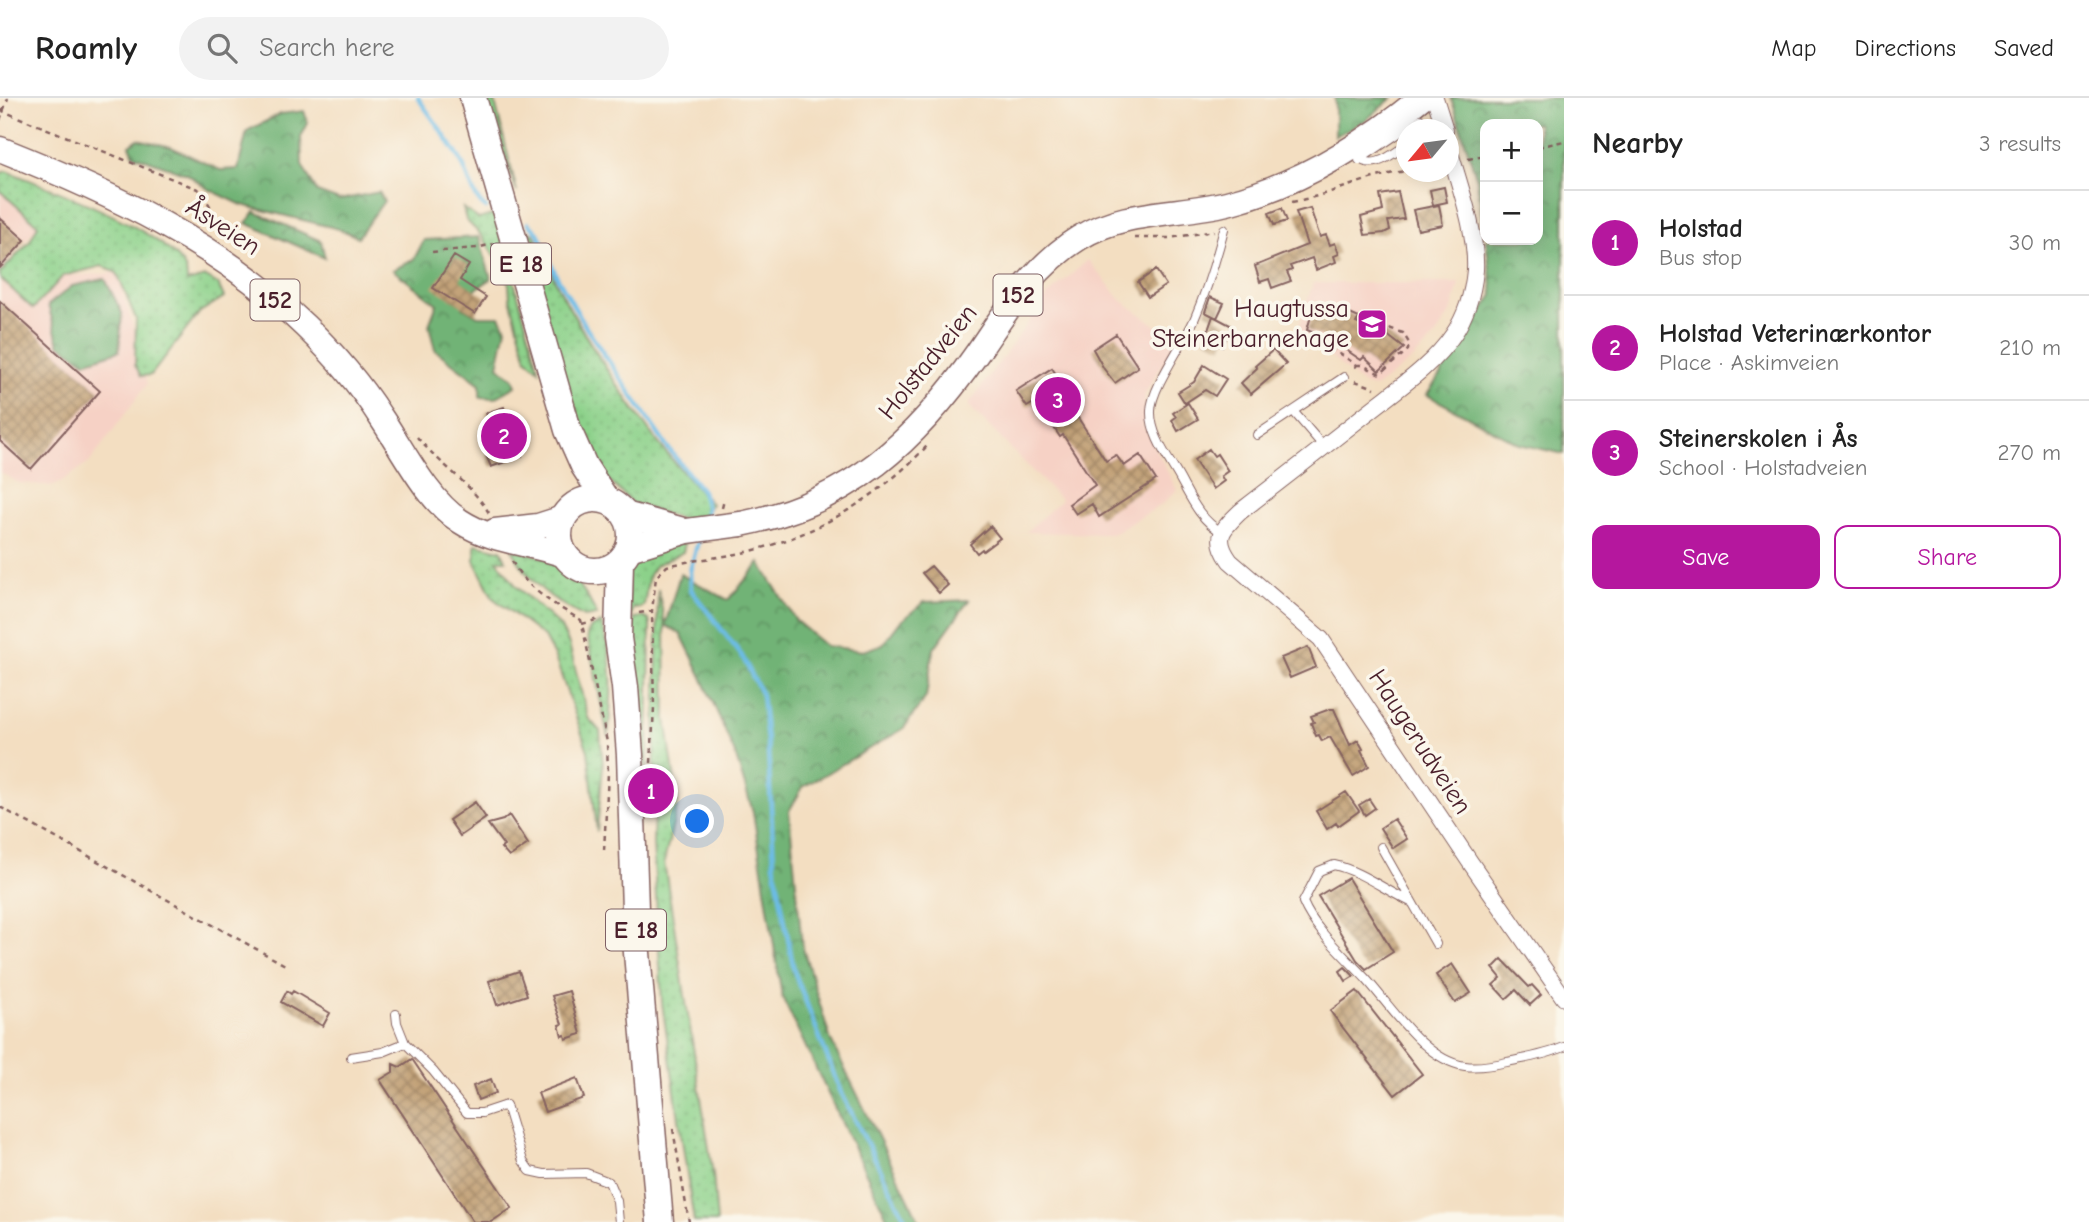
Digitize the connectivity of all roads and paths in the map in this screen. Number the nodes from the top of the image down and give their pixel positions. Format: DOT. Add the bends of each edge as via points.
graph roads {
  1 [pos="8,98"];
  2 [pos="474,98"];
  3 [pos="1422,105"];
  4 [pos="2,110"];
  5 [pos="0,120"];
  6 [pos="1564,141"];
  7 [pos="1543,147"];
  8 [pos="0,149"];
  9 [pos="1396,151"];
  10 [pos="1354,154"];
  11 [pos="1480,157"];
  12 [pos="1459,161"];
  13 [pos="1396,173"];
  14 [pos="1458,182"];
  15 [pos="200,190"];
  16 [pos="1287,203"];
  17 [pos="1224,229"];
  18 [pos="1184,236"];
  19 [pos="514,239"];
  20 [pos="432,252"];
  21 [pos="1366,320"];
  22 [pos="1357,366"];
  23 [pos="1345,377"];
  24 [pos="1293,411"];
  25 [pos="568,430"];
  26 [pos="1257,435"];
  27 [pos="1324,447"];
  28 [pos="615,507"];
  29 [pos="567,513"];
  30 [pos="484,531"];
  31 [pos="687,531"];
  32 [pos="1222,532"];
  33 [pos="508,551"];
  34 [pos="625,555"];
  35 [pos="709,559"];
  36 [pos="575,562"];
  37 [pos="652,611"];
  38 [pos="638,613"];
  39 [pos="600,618"];
  40 [pos="582,624"];
  41 [pos="618,638"];
  42 [pos="651,765"];
  43 [pos="0,807"];
  44 [pos="1381,847"];
  45 [pos="604,851"];
  46 [pos="1412,902"];
  47 [pos="1436,944"];
  48 [pos="287,966"];
  49 [pos="1564,998"];
  50 [pos="396,1014"];
  51 [pos="405,1043"];
  52 [pos="1564,1047"];
  53 [pos="351,1057"];
  54 [pos="671,1117"];
  55 [pos="619,1222"];
  56 [pos="660,1222"];
  57 [pos="689,1222"];
  1 -- 4 [label="path"];
  2 -- 19 [label="highway, E 18"];
  3 -- 10 [label="main road, Holstadveien / 152"];
  4 -- 5 [label="path"];
  4 -- 15 [label="path"];
  6 -- 7 [label="path"];
  8 -- 30 [label="main road, Åsveien / 152" via="153,217 237,269 337,359 449,513"];
  9 -- 10 [label="lane" via="1371,164"];
  10 -- 31 [label="main road, Holstadveien / 152, bridge" via="1248,197 1110,222 1077,239 1033,278 941,401 886,457 814,502 780,515"];
  11 -- 12 [label="path"];
  13 -- 16 [label="path"];
  14 -- 27 [label="street" via="1474,248 1473,287 1454,334 1437,355"];
  17 -- 18 [label="path"];
  17 -- 32 [label="lane, Haugerudveien" via="1195,317 1156,391 1151,411 1155,433 1198,510"];
  19 -- 20 [label="path"];
  19 -- 25 [label="highway, E 18"];
  21 -- 22 [label="path" via="1403,333 1408,350 1380,374"];
  23 -- 24 [label="lane"];
  24 -- 26 [label="lane"];
  24 -- 27 [label="lane"];
  25 -- 28 [label="highway, E 18" via="584,466"];
  25 -- 29 [label="highway, E 18" via="573,492"];
  27 -- 32 [label="street"];
  28 -- 29 [label="highway" via="593,499"];
  28 -- 31 [label="main road, Holstadveien / 152"];
  28 -- 34 [label="highway, E 18" via="631,527"];
  29 -- 30 [label="main road" via="538,526"];
  29 -- 36 [label="highway, E 18" via="559,538"];
  30 -- 36 [label="main road, Åsveien / 152"];
  31 -- 34 [label="main road, Holstadveien / 152"];
  32 -- 49 [label="street, Haugerudveien" via="1221,544 1230,561 1321,639"];
  33 -- 40 [label="path" via="534,589"];
  34 -- 36 [label="highway" via="597,571"];
  34 -- 41 [label="highway, E 18"];
  35 -- 37 [label="path" via="667,566 656,577"];
  36 -- 41 [label="highway, E 18" via="606,608"];
  37 -- 38 [label="path"];
  37 -- 42 [label="path"];
  39 -- 40 [label="path"];
  40 -- 45 [label="path" via="607,742"];
  41 -- 56 [label="highway, E 18" via="630,755 636,942"];
  43 -- 48 [label="path"];
  44 -- 46 [label="lane"];
  46 -- 47 [label="lane"];
  46 -- 52 [label="lane" via="1334,864 1319,871 1303,902 1404,1023 1444,1060 1468,1067 1494,1065"];
  50 -- 51 [label="lane"];
  51 -- 53 [label="lane"];
  51 -- 55 [label="lane" via="467,1113 506,1105 530,1171 586,1173 608,1182 617,1200"];
  54 -- 57 [label="path"];
}
